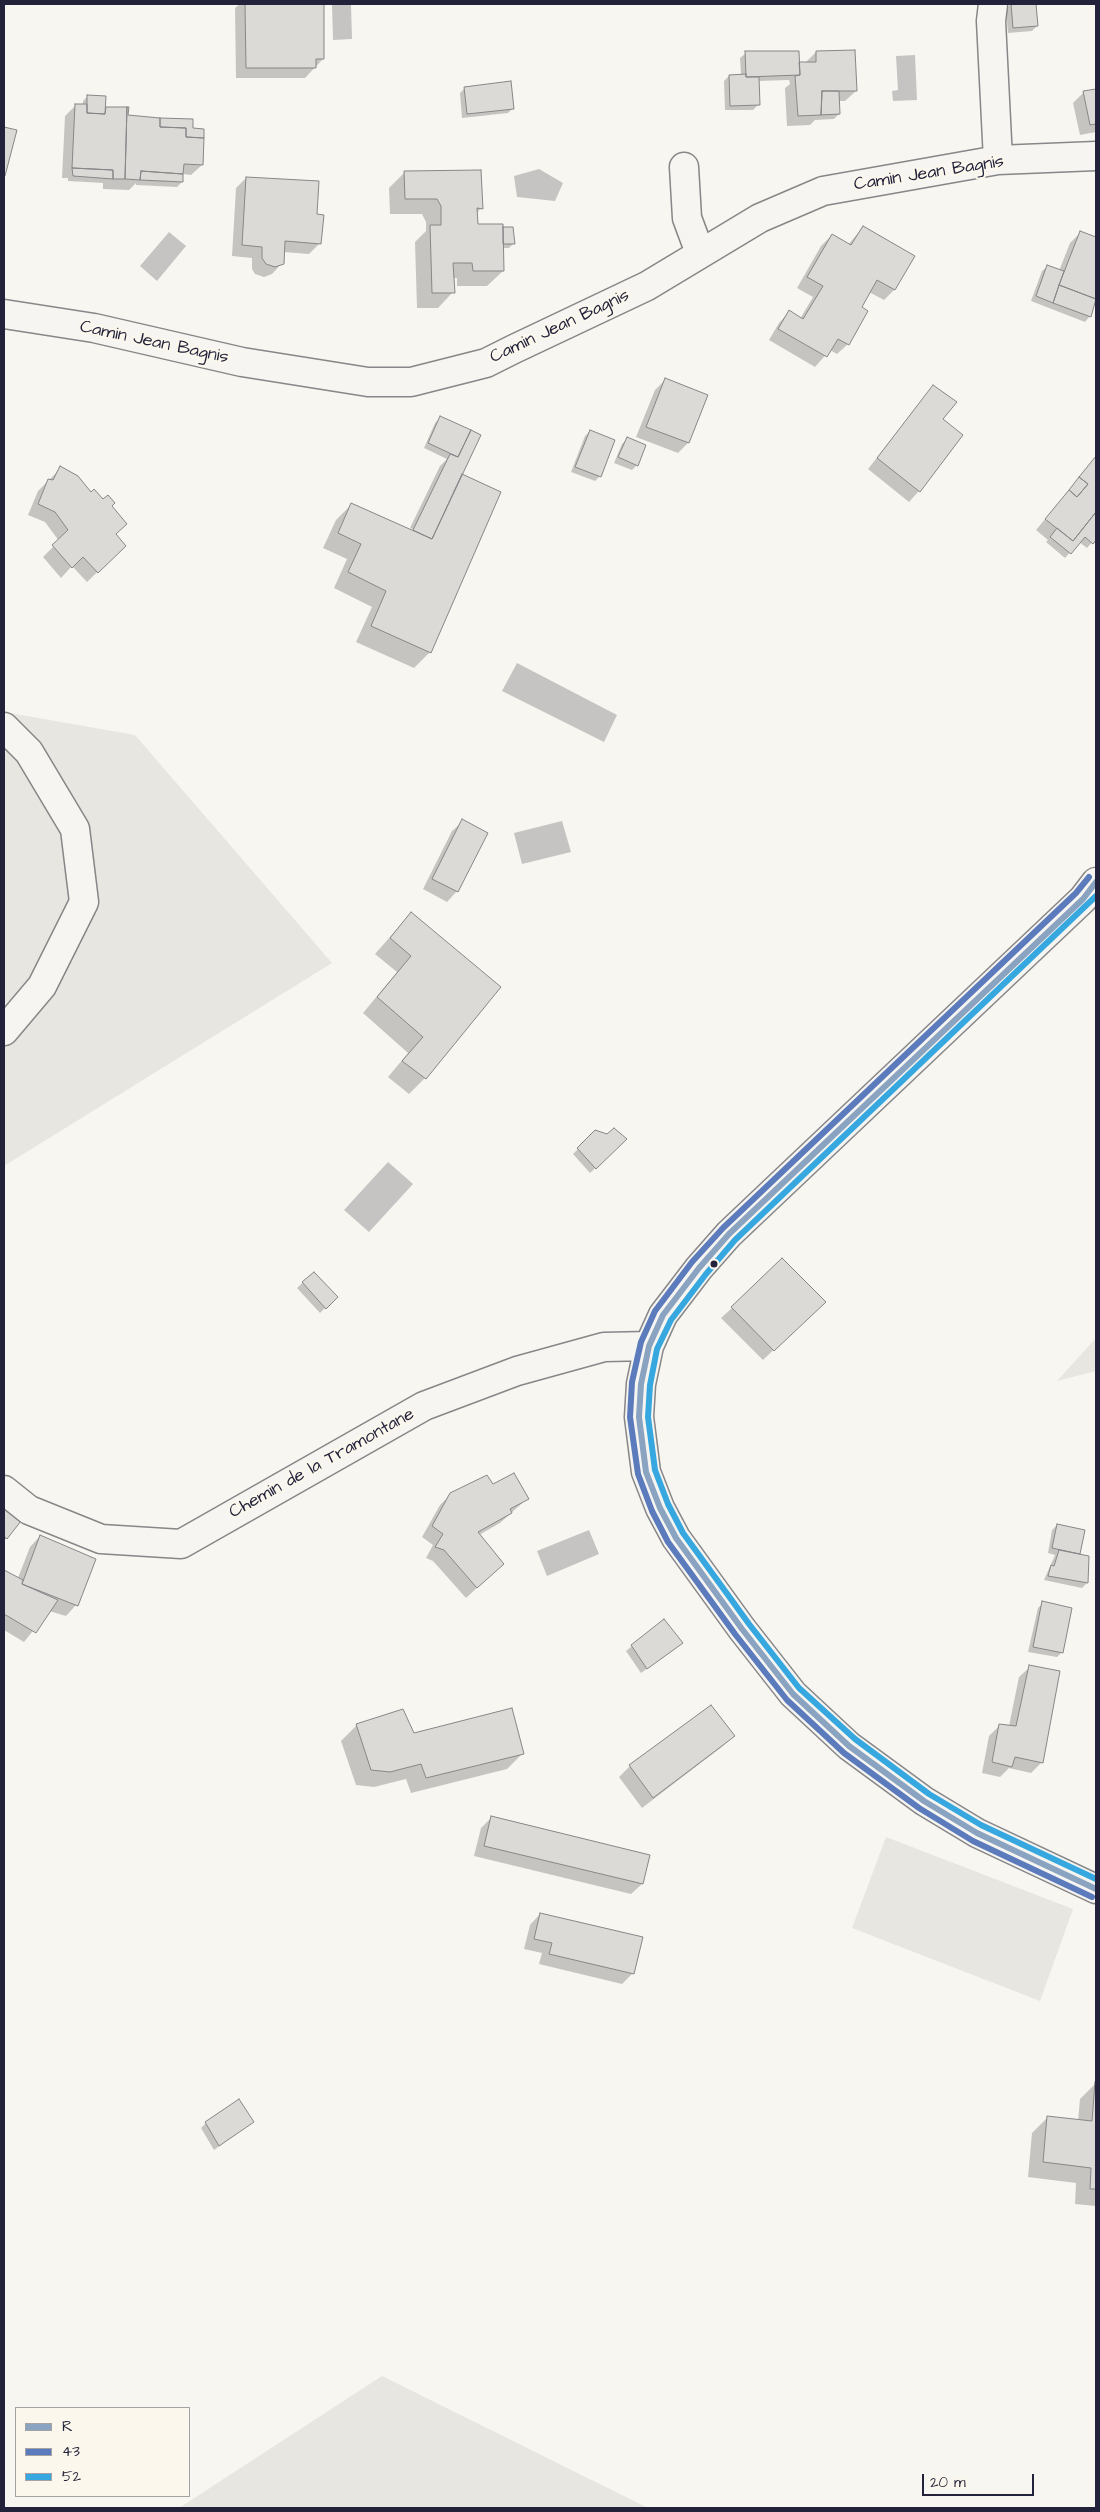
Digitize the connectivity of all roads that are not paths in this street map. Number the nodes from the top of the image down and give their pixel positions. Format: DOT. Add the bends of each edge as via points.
graph roads {
  1 [pos="993,4"];
  2 [pos="1096,156"];
  3 [pos="998,160"];
  4 [pos="684,168"];
  5 [pos="700,253"];
  6 [pos="4,314"];
  7 [pos="4,727"];
  8 [pos="1096,882"];
  9 [pos="4,1031"];
  10 [pos="649,1346"];
  11 [pos="4,1490"];
  12 [pos="1096,1889"];
  1 -- 3 [label="street" via="990,21"];
  2 -- 3 [label="street, Camin Jean Bagnis"];
  3 -- 5 [label="street, Camin Jean Bagnis" via="823,191 760,218"];
  4 -- 5 [label="street" via="687,218"];
  5 -- 6 [label="street, Camin Jean Bagnis" via="647,286 486,363 412,382 368,382 242,362 94,328"];
  7 -- 9 [label="street" via="29,752 75,828 84,902 42,986"];
  8 -- 10 [label="street" via="1083,899 729,1234 663,1315"];
  10 -- 11 [label="street, Chemin de la Tramontane" via="604,1347 517,1371 424,1406 181,1544 101,1538 29,1510"];
  10 -- 12 [label="street" via="639,1417 649,1481 676,1538 793,1694 849,1746 924,1801 977,1833"];
}
